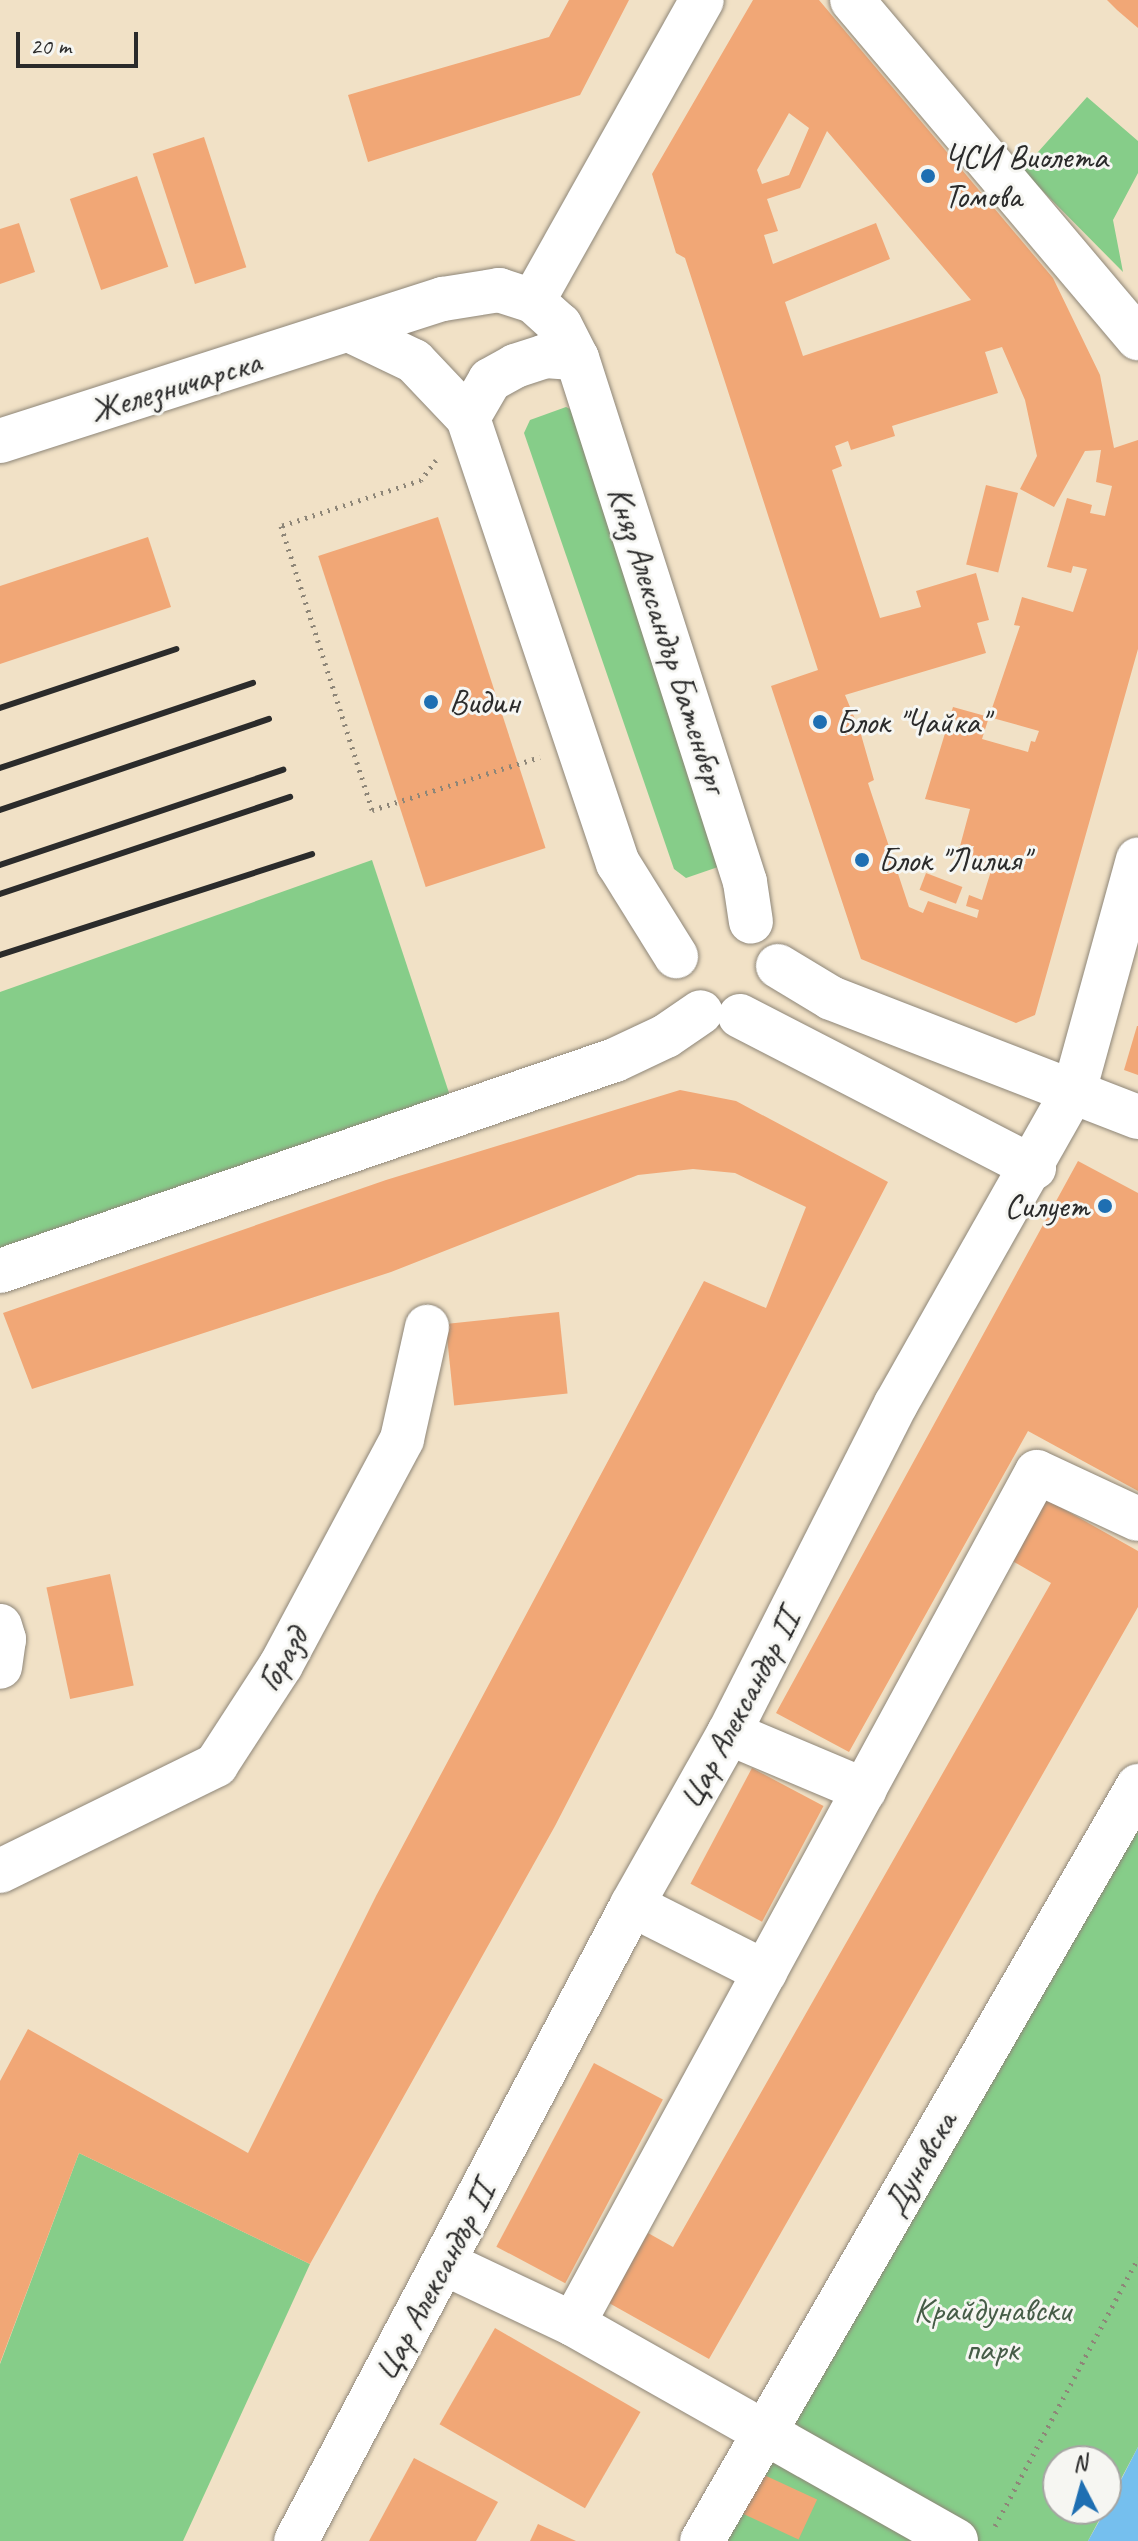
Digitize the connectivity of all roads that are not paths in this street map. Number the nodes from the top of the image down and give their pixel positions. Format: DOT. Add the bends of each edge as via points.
graph roads {
  1 [pos="702,0"];
  2 [pos="852,0"];
  3 [pos="533,301"];
  4 [pos="351,331"];
  5 [pos="1138,338"];
  6 [pos="577,358"];
  7 [pos="468,418"];
  8 [pos="0,441"];
  9 [pos="1138,860"];
  10 [pos="751,922"];
  11 [pos="676,956"];
  12 [pos="778,966"];
  13 [pos="721,1014"];
  14 [pos="1075,1088"];
  15 [pos="1138,1117"];
  16 [pos="1034,1168"];
  17 [pos="0,1271"];
  18 [pos="427,1327"];
  19 [pos="1138,1519"];
  20 [pos="0,1626"];
  21 [pos="0,1667"];
  22 [pos="729,1733"];
  23 [pos="1138,1786"];
  24 [pos="864,1790"];
  25 [pos="0,1871"];
  26 [pos="632,1905"];
  27 [pos="765,1972"];
  28 [pos="444,2263"];
  29 [pos="573,2324"];
  30 [pos="764,2431"];
  31 [pos="296,2541"];
  32 [pos="702,2541"];
  33 [pos="956,2541"];
  1 -- 3 [label="street"];
  2 -- 5 [label="street"];
  3 -- 4 [label="street, Княз Александър Батенберг" via="499,290 443,299"];
  3 -- 6 [label="street, Княз Александър Батенберг" via="560,325"];
  4 -- 7 [label="street" via="414,361"];
  4 -- 8 [label="street, Железничарска"];
  6 -- 7 [label="street" via="545,356 515,366 490,380"];
  6 -- 10 [label="street, Княз Александър Батенберг" via="745,882"];
  7 -- 11 [label="street" via="618,863"];
  9 -- 14 [label="street, Цар Александър II"];
  10 -- 11 [label="street" via="736,917 704,921 691,929"];
  10 -- 12 [label="street, Княз Александър Батенберг" via="770,940"];
  11 -- 13 [label="street" via="678,987"];
  12 -- 13 [label="street" via="769,997"];
  12 -- 14 [label="street" via="831,998"];
  13 -- 16 [label="street"];
  13 -- 17 [label="street" via="615,1060"];
  14 -- 15 [label="street"];
  14 -- 16 [label="street, Цар Александър II"];
  16 -- 22 [label="street, Цар Александър II" via="896,1404"];
  18 -- 25 [label="street, Горазд" via="402,1439 281,1665 216,1765"];
  19 -- 24 [label="street" via="1037,1472"];
  20 -- 21 [label="street"];
  22 -- 24 [label="street"];
  22 -- 26 [label="street, Цар Александър II"];
  23 -- 30 [label="street, Дунавска"];
  24 -- 27 [label="street"];
  26 -- 27 [label="street"];
  26 -- 28 [label="street, Цар Александър II"];
  27 -- 29 [label="street"];
  28 -- 29 [label="street"];
  28 -- 31 [label="street, Цар Александър II"];
  29 -- 30 [label="street"];
  30 -- 32 [label="street, Дунавска"];
  30 -- 33 [label="street"];
}
